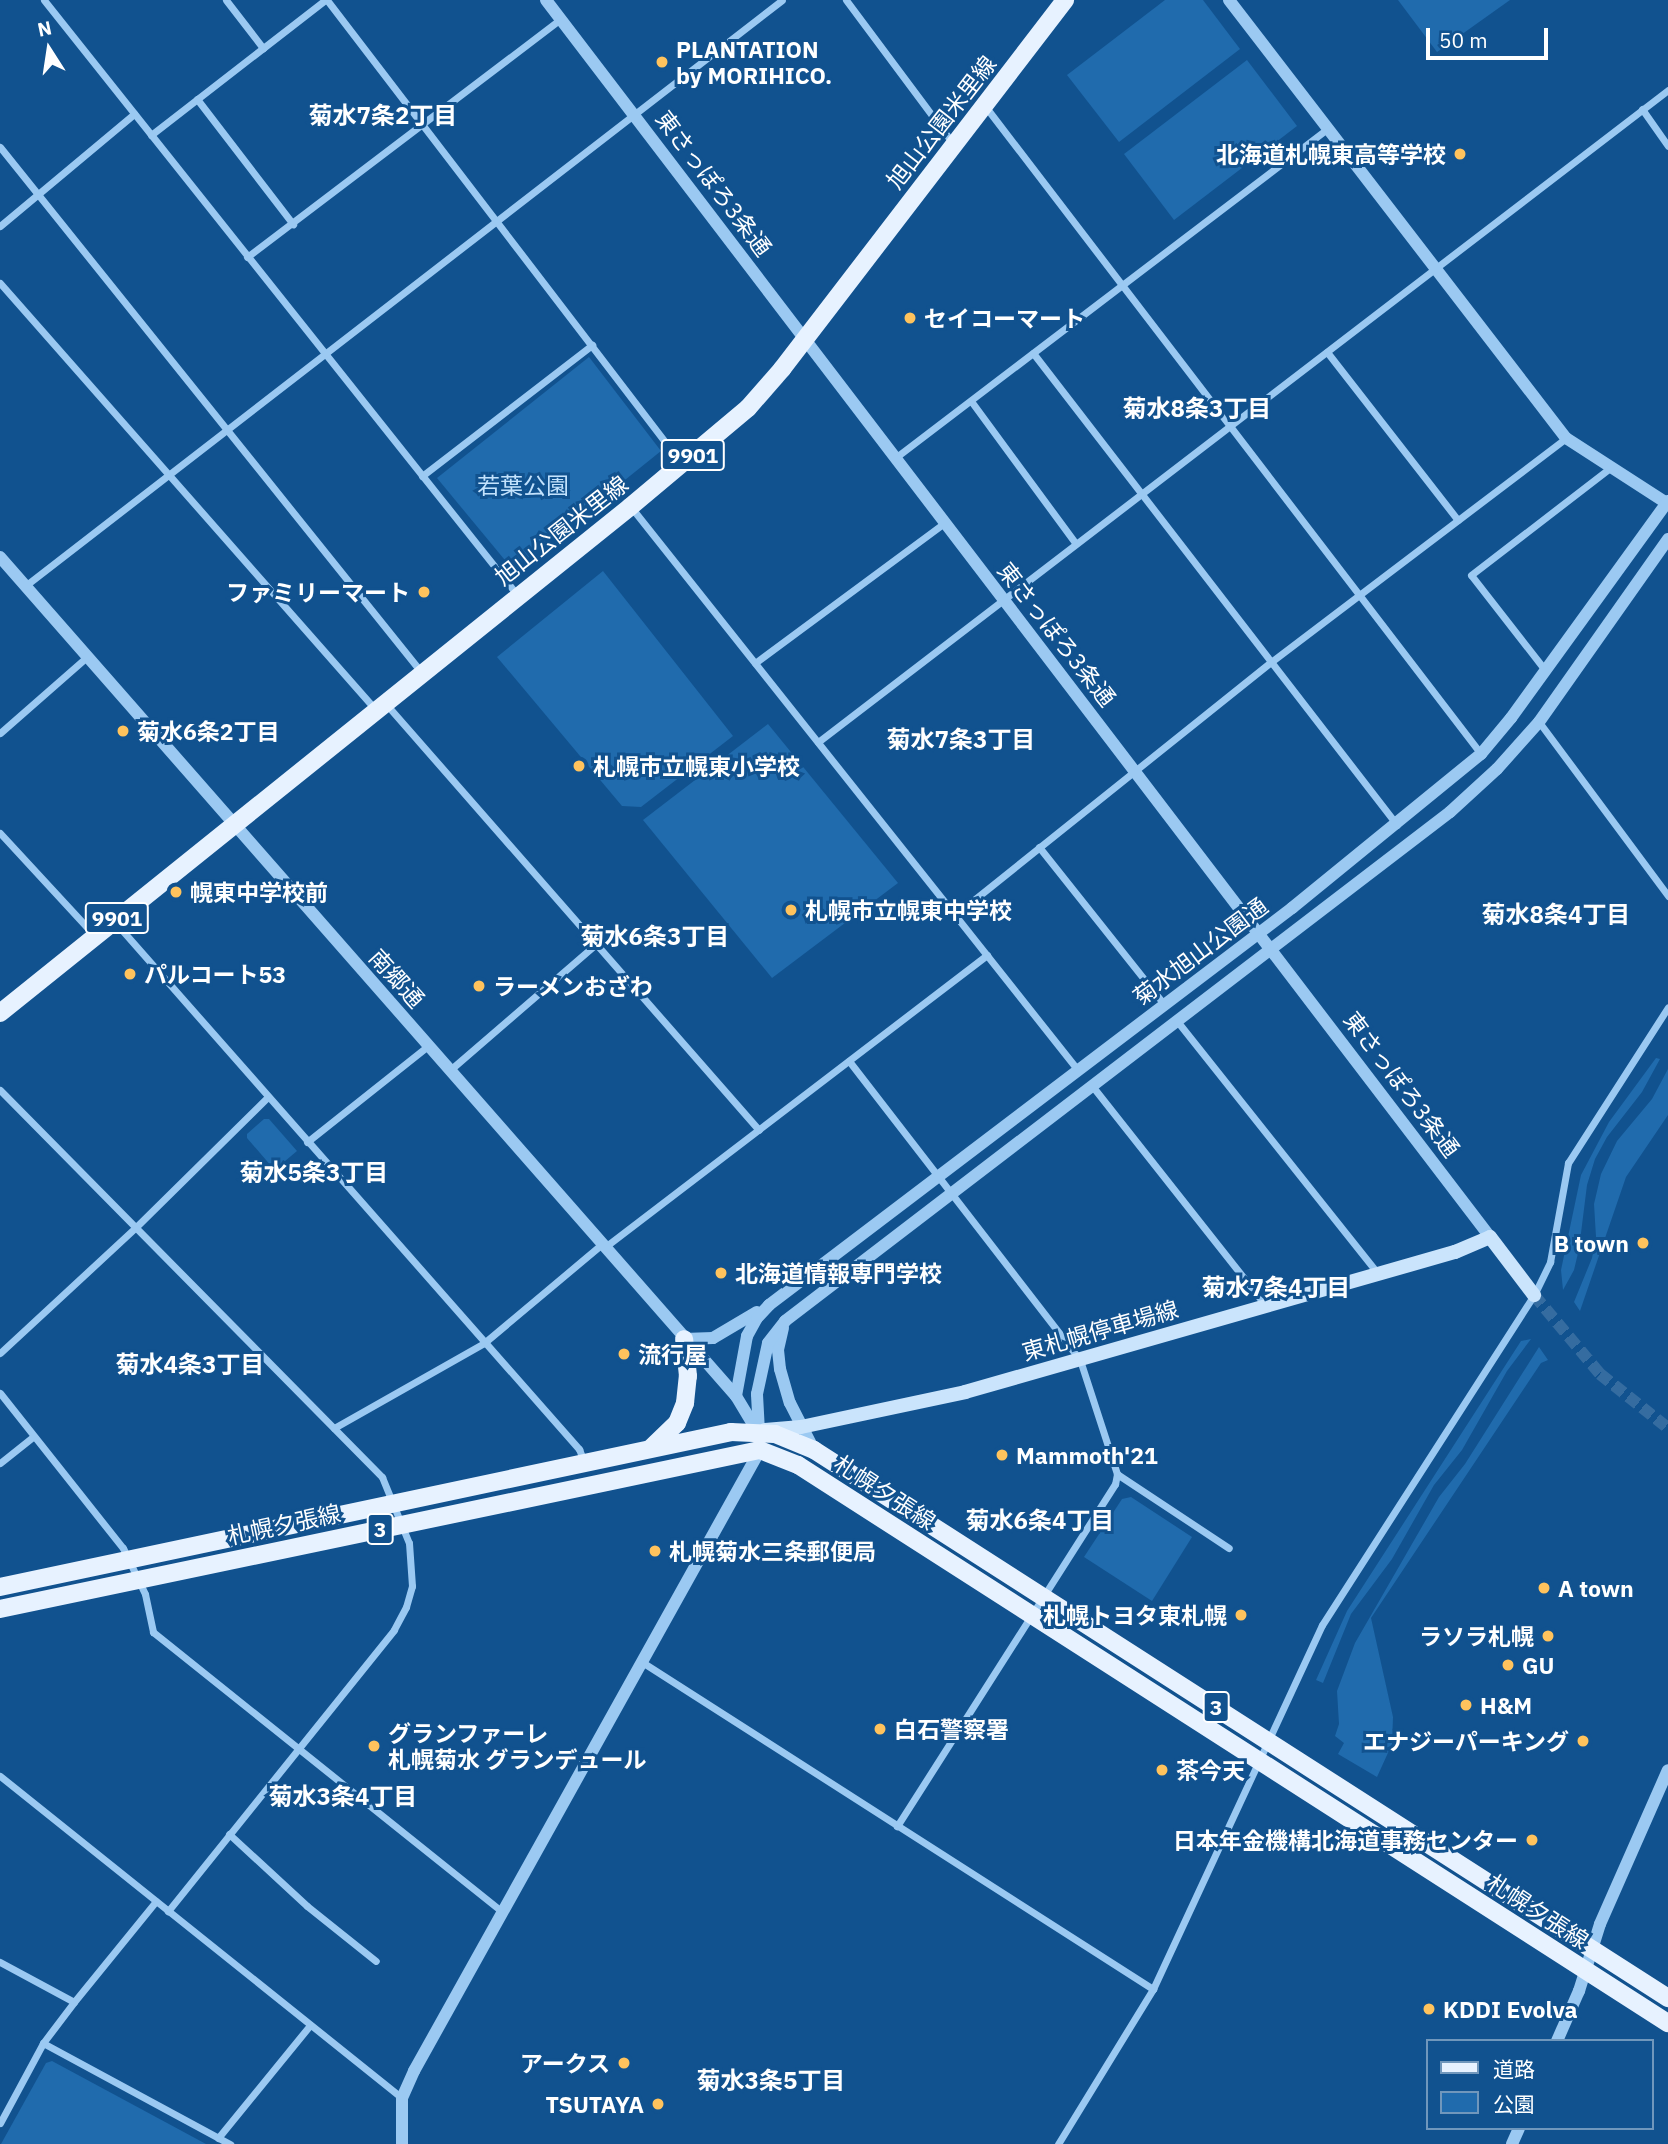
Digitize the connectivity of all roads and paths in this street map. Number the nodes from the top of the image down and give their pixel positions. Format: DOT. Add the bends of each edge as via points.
graph roads {
  1 [pos="44,0"];
  2 [pos="226,0"];
  3 [pos="326,0"];
  4 [pos="546,0"];
  5 [pos="782,0"];
  6 [pos="846,0"];
  7 [pos="1229,0"];
  8 [pos="1062,2"];
  9 [pos="561,19"];
  10 [pos="263,48"];
  11 [pos="1668,90"];
  12 [pos="197,99"];
  13 [pos="985,105"];
  14 [pos="1642,109"];
  15 [pos="134,114"];
  16 [pos="634,116"];
  17 [pos="423,124"];
  18 [pos="1326,129"];
  19 [pos="150,135"];
  20 [pos="954,145"];
  21 [pos="1668,146"];
  22 [pos="0,147"];
  23 [pos="38,194"];
  24 [pos="497,220"];
  25 [pos="293,224"];
  26 [pos="0,226"];
  27 [pos="247,257"];
  28 [pos="1434,270"];
  29 [pos="0,283"];
  30 [pos="1121,286"];
  31 [pos="804,339"];
  32 [pos="592,345"];
  33 [pos="1326,352"];
  34 [pos="1033,353"];
  35 [pos="325,355"];
  36 [pos="971,401"];
  37 [pos="1229,426"];
  38 [pos="226,430"];
  39 [pos="1566,438"];
  40 [pos="895,459"];
  41 [pos="682,464"];
  42 [pos="1611,467"];
  43 [pos="170,475"];
  44 [pos="422,476"];
  45 [pos="1141,494"];
  46 [pos="1667,503"];
  47 [pos="630,507"];
  48 [pos="1458,520"];
  49 [pos="944,523"];
  50 [pos="1668,539"];
  51 [pos="1076,544"];
  52 [pos="0,557"];
  53 [pos="25,586"];
  54 [pos="518,596"];
  55 [pos="1358,596"];
  56 [pos="1003,600"];
  57 [pos="88,656"];
  58 [pos="1271,662"];
  59 [pos="755,663"];
  60 [pos="1545,670"];
  61 [pos="422,673"];
  62 [pos="380,705"];
  63 [pos="1539,722"];
  64 [pos="0,733"];
  65 [pos="818,742"];
  66 [pos="1481,754"];
  67 [pos="1134,770"];
  68 [pos="234,824"];
  69 [pos="1397,825"];
  70 [pos="0,833"];
  71 [pos="1039,847"];
  72 [pos="1668,896"];
  73 [pos="955,915"];
  74 [pos="114,920"];
  75 [pos="1259,933"];
  76 [pos="96,937"];
  77 [pos="596,944"];
  78 [pos="1271,950"];
  79 [pos="987,955"];
  80 [pos="1164,1004"];
  81 [pos="1668,1007"];
  82 [pos="0,1013"];
  83 [pos="1177,1021"];
  84 [pos="429,1045"];
  85 [pos="849,1061"];
  86 [pos="1077,1069"];
  87 [pos="449,1071"];
  88 [pos="1093,1087"];
  89 [pos="0,1090"];
  90 [pos="268,1097"];
  91 [pos="759,1130"];
  92 [pos="307,1142"];
  93 [pos="939,1174"];
  94 [pos="953,1193"];
  95 [pos="136,1227"];
  96 [pos="1490,1237"];
  97 [pos="604,1246"];
  98 [pos="1378,1274"];
  99 [pos="1534,1295"];
  100 [pos="769,1305"];
  101 [pos="1267,1307"];
  102 [pos="785,1321"];
  103 [pos="684,1339"];
  104 [pos="484,1343"];
  105 [pos="0,1353"];
  106 [pos="1080,1360"];
  107 [pos="0,1393"];
  108 [pos="736,1396"];
  109 [pos="801,1427"];
  110 [pos="334,1428"];
  111 [pos="757,1431"];
  112 [pos="34,1436"];
  113 [pos="651,1448"];
  114 [pos="760,1450"];
  115 [pos="814,1450"];
  116 [pos="584,1462"];
  117 [pos="0,1463"];
  118 [pos="1117,1474"];
  119 [pos="394,1503"];
  120 [pos="402,1525"];
  121 [pos="1229,1548"];
  122 [pos="129,1560"];
  123 [pos="139,1580"];
  124 [pos="0,1587"];
  125 [pos="1044,1597"];
  126 [pos="0,1609"];
  127 [pos="1031,1616"];
  128 [pos="642,1662"];
  129 [pos="1268,1741"];
  130 [pos="298,1749"];
  131 [pos="1259,1762"];
  132 [pos="1668,1770"];
  133 [pos="0,1776"];
  134 [pos="897,1826"];
  135 [pos="229,1834"];
  136 [pos="156,1901"];
  137 [pos="168,1911"];
  138 [pos="503,1912"];
  139 [pos="1593,1949"];
  140 [pos="376,1961"];
  141 [pos="0,1962"];
  142 [pos="1586,1971"];
  143 [pos="1153,1989"];
  144 [pos="1668,1998"];
  145 [pos="74,2002"];
  146 [pos="1668,2023"];
  147 [pos="310,2025"];
  148 [pos="1558,2039"];
  149 [pos="43,2043"];
  150 [pos="402,2098"];
  151 [pos="0,2123"];
  152 [pos="218,2138"];
  153 [pos="230,2144"];
  154 [pos="402,2144"];
  155 [pos="1058,2144"];
  1 -- 15 [label="street"];
  2 -- 10 [label="street"];
  3 -- 10 [label="street"];
  3 -- 17 [label="street"];
  4 -- 9 [label="street, 東さっぽろ3条通"];
  5 -- 16 [label="street"];
  6 -- 20 [label="street"];
  7 -- 18 [label="street"];
  8 -- 13 [label="main road, 旭山公園米里線 / 9901"];
  9 -- 16 [label="street, 東さっぽろ3条通"];
  9 -- 17 [label="street"];
  10 -- 12 [label="street"];
  11 -- 14 [label="street"];
  12 -- 19 [label="street"];
  12 -- 25 [label="street"];
  13 -- 20 [label="main road, 旭山公園米里線 / 9901"];
  13 -- 30 [label="street"];
  14 -- 21 [label="street"];
  14 -- 28 [label="street"];
  15 -- 19 [label="street"];
  15 -- 23 [label="street"];
  16 -- 24 [label="street"];
  16 -- 31 [label="street, 東さっぽろ3条通"];
  17 -- 24 [label="street"];
  17 -- 25 [label="street"];
  18 -- 28 [label="street"];
  18 -- 30 [label="street"];
  19 -- 27 [label="street"];
  20 -- 31 [label="main road, 旭山公園米里線 / 9901"];
  22 -- 23 [label="street"];
  23 -- 26 [label="street"];
  23 -- 38 [label="street"];
  24 -- 32 [label="street"];
  24 -- 35 [label="street"];
  25 -- 27 [label="street"];
  27 -- 35 [label="street"];
  28 -- 33 [label="street"];
  28 -- 39 [label="street"];
  29 -- 43 [label="street"];
  30 -- 34 [label="street"];
  30 -- 37 [label="street"];
  31 -- 40 [label="street, 東さっぽろ3条通"];
  31 -- 41 [label="main road, 旭山公園米里線 / 9901" via="748,408"];
  32 -- 41 [label="street"];
  32 -- 44 [label="street"];
  33 -- 37 [label="street"];
  33 -- 48 [label="street"];
  34 -- 36 [label="street"];
  34 -- 45 [label="street"];
  35 -- 38 [label="street"];
  35 -- 44 [label="street"];
  36 -- 40 [label="street"];
  36 -- 51 [label="street"];
  37 -- 45 [label="street"];
  37 -- 55 [label="street"];
  38 -- 43 [label="street"];
  38 -- 61 [label="street"];
  39 -- 42 [label="street"];
  39 -- 48 [label="street"];
  40 -- 49 [label="street, 東さっぽろ3条通"];
  41 -- 47 [label="main road, 旭山公園米里線 / 9901"];
  42 -- 46 [label="street"];
  42 -- 60 [label="street" via="1471,575"];
  43 -- 53 [label="street"];
  43 -- 62 [label="street"];
  44 -- 54 [label="street"];
  45 -- 51 [label="street"];
  45 -- 58 [label="street"];
  46 -- 60 [label="street, 菊水旭山公園通"];
  47 -- 54 [label="main road, 旭山公園米里線 / 9901"];
  47 -- 59 [label="street"];
  48 -- 55 [label="street"];
  49 -- 56 [label="street, 東さっぽろ3条通"];
  49 -- 59 [label="street"];
  50 -- 63 [label="street, 菊水旭山公園通"];
  51 -- 56 [label="street"];
  52 -- 53 [label="street, 南郷通"];
  53 -- 57 [label="street, 南郷通"];
  54 -- 61 [label="main road, 旭山公園米里線 / 9901"];
  55 -- 58 [label="street"];
  55 -- 66 [label="street"];
  56 -- 65 [label="street"];
  56 -- 67 [label="street, 東さっぽろ3条通"];
  57 -- 64 [label="street"];
  57 -- 68 [label="street, 南郷通"];
  58 -- 67 [label="street"];
  58 -- 69 [label="street"];
  59 -- 65 [label="street"];
  60 -- 66 [label="street, 菊水旭山公園通"];
  61 -- 62 [label="main road, 旭山公園米里線 / 9901"];
  62 -- 68 [label="main road, 旭山公園米里線 / 9901"];
  62 -- 77 [label="street"];
  63 -- 72 [label="street"];
  63 -- 78 [label="street, 菊水旭山公園通" via="1450,812"];
  65 -- 73 [label="street"];
  66 -- 69 [label="street, 菊水旭山公園通"];
  67 -- 71 [label="street"];
  67 -- 75 [label="street, 東さっぽろ3条通"];
  68 -- 74 [label="main road, 旭山公園米里線 / 9901"];
  68 -- 84 [label="street, 南郷通"];
  69 -- 75 [label="street, 菊水旭山公園通"];
  70 -- 76 [label="street"];
  71 -- 73 [label="street"];
  71 -- 80 [label="street"];
  73 -- 79 [label="street"];
  74 -- 76 [label="main road, 旭山公園米里線 / 9901"];
  74 -- 90 [label="street"];
  75 -- 78 [label="street, 東さっぽろ3条通"];
  75 -- 80 [label="street, 菊水旭山公園通"];
  76 -- 82 [label="main road, 旭山公園米里線 / 9901"];
  77 -- 87 [label="street"];
  77 -- 91 [label="street"];
  78 -- 83 [label="street, 菊水旭山公園通"];
  78 -- 96 [label="street, 東さっぽろ3条通"];
  79 -- 85 [label="street"];
  79 -- 86 [label="street"];
  80 -- 86 [label="street, 菊水旭山公園通"];
  81 -- 99 [label="street" via="1568,1163 1550,1262"];
  83 -- 88 [label="street, 菊水旭山公園通"];
  83 -- 98 [label="street"];
  84 -- 87 [label="street, 南郷通"];
  84 -- 92 [label="street"];
  85 -- 91 [label="street"];
  85 -- 93 [label="street"];
  86 -- 93 [label="street, 菊水旭山公園通"];
  87 -- 97 [label="street, 南郷通"];
  88 -- 94 [label="street, 菊水旭山公園通"];
  88 -- 101 [label="street"];
  89 -- 95 [label="street"];
  90 -- 92 [label="street"];
  90 -- 95 [label="street"];
  91 -- 97 [label="street"];
  92 -- 104 [label="street"];
  93 -- 94 [label="street"];
  93 -- 100 [label="street, 菊水旭山公園通"];
  94 -- 102 [label="street, 菊水旭山公園通"];
  94 -- 106 [label="street"];
  95 -- 105 [label="street"];
  95 -- 110 [label="street"];
  96 -- 98 [label="main road, 東札幌停車場線"];
  96 -- 99 [label="main road, 東さっぽろ3条通"];
  97 -- 103 [label="street, 南郷通"];
  97 -- 104 [label="street"];
  98 -- 101 [label="main road, 東札幌停車場線"];
  99 -- 129 [label="street" via="1322,1625"];
  100 -- 103 [label="street" via="713,1338"];
  100 -- 108 [label="street, 菊水旭山公園通" via="747,1336"];
  101 -- 106 [label="main road, 東札幌停車場線"];
  102 -- 109 [label="street" via="778,1350 780,1369"];
  102 -- 111 [label="street, 菊水旭山公園通" via="768,1343 757,1394"];
  103 -- 108 [label="street, 南郷通"];
  103 -- 113 [label="main road" via="685,1403 677,1423"];
  104 -- 110 [label="street"];
  104 -- 116 [label="street" via="579,1449"];
  106 -- 109 [label="main road, 東札幌停車場線" via="965,1392"];
  106 -- 118 [label="street"];
  107 -- 112 [label="street"];
  108 -- 111 [label="street, 南郷通"];
  109 -- 111 [label="main road, 東札幌停車場線"];
  109 -- 115 [label="street"];
  110 -- 119 [label="street" via="382,1477"];
  111 -- 113 [label="main road, 札幌夕張線 / 3"];
  111 -- 114 [label="street"];
  111 -- 115 [label="main road, 札幌夕張線 / 3" via="793,1439"];
  112 -- 117 [label="street"];
  112 -- 122 [label="street"];
  113 -- 116 [label="main road, 札幌夕張線 / 3"];
  114 -- 120 [label="main road, 札幌夕張線 / 3"];
  114 -- 127 [label="main road, 札幌夕張線 / 3" via="798,1465"];
  114 -- 128 [label="street"];
  115 -- 125 [label="main road, 札幌夕張線 / 3"];
  116 -- 119 [label="main road, 札幌夕張線 / 3"];
  118 -- 121 [label="street"];
  118 -- 125 [label="street"];
  119 -- 120 [label="street"];
  119 -- 122 [label="main road, 札幌夕張線 / 3"];
  120 -- 123 [label="main road, 札幌夕張線 / 3"];
  120 -- 130 [label="street" via="413,1576 402,1617"];
  122 -- 123 [label="street"];
  122 -- 124 [label="main road, 札幌夕張線 / 3"];
  123 -- 126 [label="main road, 札幌夕張線 / 3"];
  123 -- 130 [label="street" via="153,1632"];
  125 -- 127 [label="street"];
  125 -- 129 [label="main road, 札幌夕張線 / 3"];
  127 -- 131 [label="main road, 札幌夕張線 / 3"];
  127 -- 134 [label="street"];
  128 -- 134 [label="street"];
  128 -- 138 [label="street"];
  129 -- 131 [label="street"];
  129 -- 139 [label="main road, 札幌夕張線 / 3"];
  130 -- 135 [label="street"];
  130 -- 138 [label="street"];
  131 -- 142 [label="main road, 札幌夕張線 / 3"];
  131 -- 143 [label="street"];
  132 -- 139 [label="street"];
  133 -- 136 [label="street"];
  134 -- 143 [label="street"];
  135 -- 137 [label="street"];
  135 -- 140 [label="street"];
  136 -- 137 [label="street"];
  136 -- 145 [label="street"];
  137 -- 147 [label="street"];
  138 -- 150 [label="street"];
  139 -- 142 [label="street"];
  139 -- 144 [label="main road, 札幌夕張線 / 3"];
  141 -- 145 [label="street"];
  142 -- 146 [label="main road, 札幌夕張線 / 3"];
  142 -- 148 [label="street"];
  143 -- 155 [label="street"];
  145 -- 149 [label="street"];
  147 -- 150 [label="street"];
  147 -- 152 [label="street"];
  149 -- 151 [label="street"];
  149 -- 152 [label="street"];
  150 -- 154 [label="street"];
  152 -- 153 [label="street"];
}
